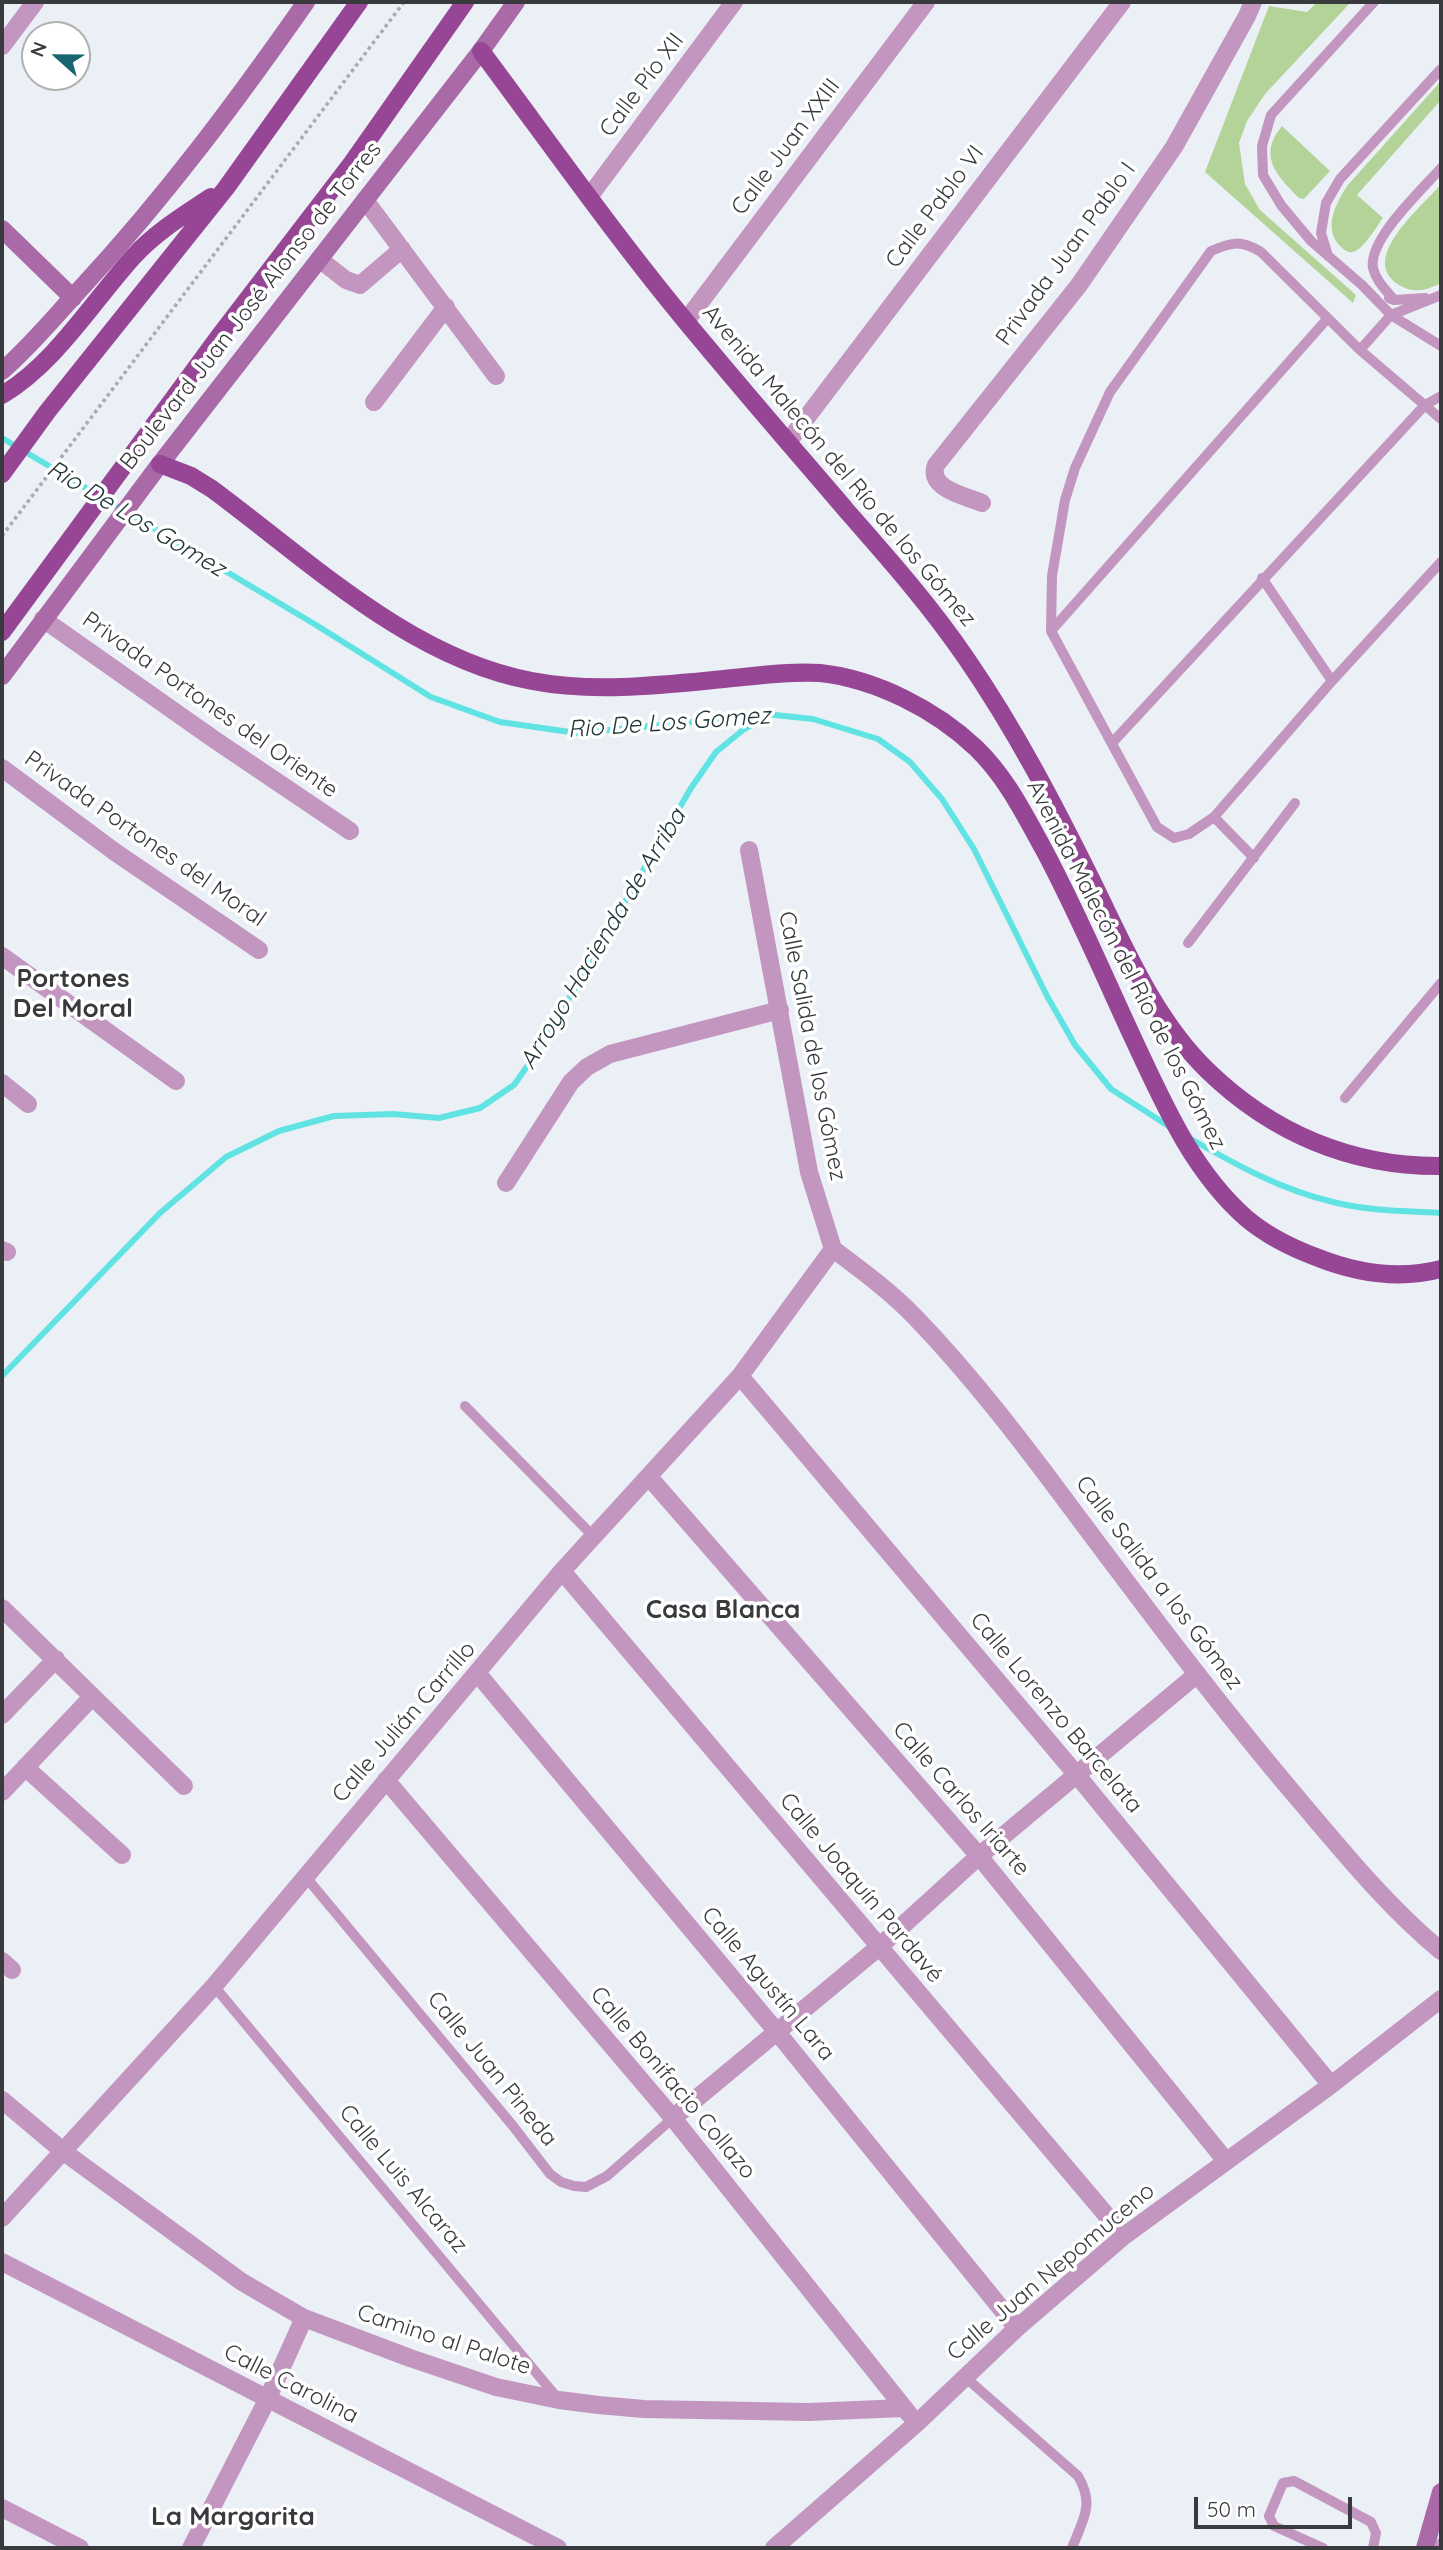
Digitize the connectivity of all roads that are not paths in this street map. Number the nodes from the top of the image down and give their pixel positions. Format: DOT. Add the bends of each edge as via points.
graph roads {
  1 [pos="35,2"];
  2 [pos="359,2"];
  3 [pos="465,2"];
  4 [pos="516,2"];
  5 [pos="734,2"];
  6 [pos="926,2"];
  7 [pos="1122,2"];
  8 [pos="1253,2"];
  9 [pos="1374,2"];
  10 [pos="297,6"];
  11 [pos="2,46"];
  12 [pos="481,51"];
  13 [pos="1441,69"];
  14 [pos="1441,168"];
  15 [pos="226,188"];
  16 [pos="589,197"];
  17 [pos="365,200"];
  18 [pos="2,229"];
  19 [pos="402,249"];
  20 [pos="1328,256"];
  21 [pos="319,259"];
  22 [pos="1362,285"];
  23 [pos="1440,296"];
  24 [pos="73,298"];
  25 [pos="1394,300"];
  26 [pos="446,307"];
  27 [pos="1391,315"];
  28 [pos="1327,319"];
  29 [pos="686,321"];
  30 [pos="1441,346"];
  31 [pos="1360,350"];
  32 [pos="2,371"];
  33 [pos="496,376"];
  34 [pos="2,395"];
  35 [pos="1441,396"];
  36 [pos="374,402"];
  37 [pos="1425,405"];
  38 [pos="1441,419"];
  39 [pos="788,442"];
  40 [pos="159,466"];
  41 [pos="2,474"];
  42 [pos="982,503"];
  43 [pos="1441,562"];
  44 [pos="1262,578"];
  45 [pos="44,619"];
  46 [pos="1051,631"];
  47 [pos="2,632"];
  48 [pos="2,676"];
  49 [pos="1332,681"];
  50 [pos="1112,743"];
  51 [pos="2,768"];
  52 [pos="1295,803"];
  53 [pos="1214,817"];
  54 [pos="350,831"];
  55 [pos="749,850"];
  56 [pos="1254,858"];
  57 [pos="1188,943"];
  58 [pos="259,950"];
  59 [pos="2,956"];
  60 [pos="1441,983"];
  61 [pos="780,1010"];
  62 [pos="176,1081"];
  63 [pos="2,1083"];
  64 [pos="1345,1098"];
  65 [pos="28,1104"];
  66 [pos="1441,1167"];
  67 [pos="506,1183"];
  68 [pos="833,1249"];
  69 [pos="1441,1269"];
  70 [pos="740,1376"];
  71 [pos="465,1406"];
  72 [pos="649,1477"];
  73 [pos="594,1536"];
  74 [pos="562,1571"];
  75 [pos="2,1608"];
  76 [pos="56,1659"];
  77 [pos="478,1674"];
  78 [pos="1196,1675"];
  79 [pos="92,1696"];
  80 [pos="2,1715"];
  81 [pos="24,1767"];
  82 [pos="1076,1774"];
  83 [pos="386,1780"];
  84 [pos="184,1786"];
  85 [pos="2,1792"];
  86 [pos="122,1855"];
  87 [pos="979,1856"];
  88 [pos="305,1876"];
  89 [pos="878,1947"];
  90 [pos="1441,1951"];
  91 [pos="214,1986"];
  92 [pos="1441,1999"];
  93 [pos="776,2032"];
  94 [pos="1331,2085"];
  95 [pos="2,2100"];
  96 [pos="673,2118"];
  97 [pos="64,2152"];
  98 [pos="1226,2161"];
  99 [pos="2,2218"];
  100 [pos="1124,2236"];
  101 [pos="2,2262"];
  102 [pos="304,2318"];
  103 [pos="1017,2328"];
  104 [pos="965,2377"];
  105 [pos="267,2400"];
  106 [pos="559,2400"];
  107 [pos="903,2408"];
  108 [pos="917,2423"];
  109 [pos="1441,2492"];
  110 [pos="2,2508"];
  111 [pos="1441,2543"];
  112 [pos="80,2548"];
  113 [pos="191,2548"];
  114 [pos="558,2548"];
  115 [pos="774,2548"];
  116 [pos="1072,2548"];
  117 [pos="1323,2548"];
  118 [pos="1373,2548"];
  119 [pos="1425,2548"];
  120 [pos="1440,2548"];
  1 -- 11 [label="street"];
  2 -- 15 [label="main road"];
  3 -- 47 [label="main road, Boulevard Juan José Alonso de Torres" via="352,163"];
  4 -- 12 [label="street, Boulevard Juan José Alonso de Torres"];
  5 -- 16 [label="street, Calle Pío XII"];
  6 -- 29 [label="street, Calle Juan XXIII"];
  7 -- 39 [label="street, Calle Pablo VI"];
  8 -- 42 [label="street, Privada Juan Pablo I" via="1174,147 1079,285 936,465 934,475 940,485"];
  9 -- 20 [label="lane" via="1271,115 1262,146 1264,175 1281,205"];
  10 -- 24 [label="street" via="198,153"];
  12 -- 16 [label="main road, Avenida Malecón del Río de los Gómez"];
  12 -- 17 [label="street, Boulevard Juan José Alonso de Torres"];
  13 -- 20 [label="lane" via="1340,179 1326,203 1321,233"];
  14 -- 25 [label="lane" via="1390,227 1374,256 1380,284"];
  15 -- 34 [label="main road" via="148,242 53,351 25,380"];
  15 -- 41 [label="main road"];
  16 -- 29 [label="main road, Avenida Malecón del Río de los Gómez"];
  17 -- 19 [label="street"];
  17 -- 21 [label="street, Boulevard Juan José Alonso de Torres"];
  18 -- 24 [label="street"];
  19 -- 21 [label="street" via="360,285 346,281"];
  19 -- 26 [label="street"];
  20 -- 22 [label="lane"];
  21 -- 40 [label="street, Boulevard Juan José Alonso de Torres"];
  22 -- 25 [label="lane"];
  22 -- 27 [label="lane"];
  23 -- 25 [label="lane"];
  23 -- 27 [label="lane"];
  24 -- 32 [label="street"];
  26 -- 33 [label="street"];
  26 -- 36 [label="street"];
  27 -- 30 [label="lane"];
  27 -- 31 [label="lane"];
  28 -- 31 [label="lane"];
  28 -- 46 [label="lane"];
  28 -- 46 [label="lane" via="1247,243 1211,251 1110,392 1075,468 1059,528"];
  29 -- 39 [label="main road, Avenida Malecón del Río de los Gómez"];
  31 -- 37 [label="lane"];
  35 -- 37 [label="lane"];
  37 -- 38 [label="lane"];
  37 -- 44 [label="lane"];
  39 -- 66 [label="main road, Avenida Malecón del Río de los Gómez" via="923,599 1000,708 1139,975 1172,1028 1206,1069 1242,1101 1289,1132 1338,1152 1386,1163"];
  40 -- 45 [label="street, Boulevard Juan José Alonso de Torres"];
  40 -- 69 [label="main road, Avenida Malecón del Río de los Gómez" via="191,476 212,489 342,588 443,651 483,668 576,687 820,673 852,678 947,724 997,770 1016,798 1176,1125 1205,1173 1229,1200 1265,1231 1331,1264 1379,1274"];
  43 -- 49 [label="lane"];
  44 -- 49 [label="lane"];
  44 -- 50 [label="lane"];
  45 -- 48 [label="street, Boulevard Juan José Alonso de Torres"];
  45 -- 54 [label="street, Privada Portones del Oriente"];
  46 -- 50 [label="lane"];
  49 -- 53 [label="lane"];
  50 -- 53 [label="lane" via="1157,827 1174,838"];
  51 -- 58 [label="street, Privada Portones del Moral"];
  52 -- 56 [label="lane"];
  53 -- 56 [label="lane"];
  55 -- 61 [label="street, Calle Salida de los Gómez"];
  56 -- 57 [label="lane"];
  59 -- 62 [label="street"];
  60 -- 64 [label="lane"];
  61 -- 67 [label="street" via="610,1054 587,1067 571,1082"];
  61 -- 68 [label="street, Calle Salida de los Gómez" via="809,1172"];
  63 -- 65 [label="street"];
  68 -- 70 [label="street, Calle Julián Carrillo"];
  68 -- 78 [label="street, Calle Salida a los Gómez" via="914,1316 970,1379"];
  70 -- 72 [label="street, Calle Julián Carrillo"];
  70 -- 82 [label="street, Calle Lorenzo Barcelata"];
  71 -- 73 [label="lane"];
  72 -- 73 [label="street, Calle Julián Carrillo"];
  72 -- 87 [label="street, Calle Carlos Iriarte"];
  73 -- 74 [label="street, Calle Julián Carrillo"];
  74 -- 77 [label="street, Calle Julián Carrillo"];
  74 -- 89 [label="street, Calle Joaquín Pardavé"];
  75 -- 76 [label="street"];
  76 -- 79 [label="street"];
  76 -- 80 [label="street"];
  77 -- 83 [label="street, Calle Julián Carrillo"];
  77 -- 93 [label="street, Calle Agustín Lara"];
  78 -- 82 [label="street"];
  78 -- 90 [label="street, Calle Salida a los Gómez" via="1363,1875 1405,1922"];
  79 -- 81 [label="street"];
  79 -- 84 [label="street"];
  81 -- 85 [label="street"];
  81 -- 86 [label="street"];
  82 -- 87 [label="street"];
  82 -- 94 [label="street, Calle Lorenzo Barcelata"];
  83 -- 88 [label="street, Calle Julián Carrillo"];
  83 -- 96 [label="street, Calle Bonifacio Collazo"];
  87 -- 89 [label="street"];
  87 -- 98 [label="street, Calle Carlos Iriarte"];
  88 -- 91 [label="street, Calle Julián Carrillo"];
  88 -- 96 [label="lane, Calle Juan Pineda" via="561,2182 586,2187 607,2176"];
  89 -- 93 [label="street"];
  89 -- 100 [label="street, Calle Joaquín Pardavé"];
  91 -- 97 [label="street, Calle Julián Carrillo"];
  91 -- 106 [label="lane, Calle Luis Alcaraz"];
  92 -- 94 [label="street, Calle Juan Nepomuceno"];
  93 -- 96 [label="street"];
  93 -- 103 [label="street, Calle Agustín Lara"];
  94 -- 98 [label="street, Calle Juan Nepomuceno"];
  95 -- 97 [label="street, Camino al Palote"];
  96 -- 107 [label="street, Calle Bonifacio Collazo"];
  97 -- 99 [label="street, Calle Julián Carrillo"];
  97 -- 102 [label="street, Camino al Palote" via="242,2282"];
  98 -- 100 [label="street, Calle Juan Nepomuceno"];
  100 -- 103 [label="street, Calle Juan Nepomuceno"];
  101 -- 105 [label="street, Calle Carolina"];
  102 -- 105 [label="street"];
  102 -- 106 [label="street, Camino al Palote" via="496,2387"];
  103 -- 104 [label="street, Calle Juan Nepomuceno"];
  104 -- 108 [label="street, Calle Juan Nepomuceno"];
  104 -- 116 [label="lane" via="1078,2476 1088,2508"];
  105 -- 113 [label="street"];
  105 -- 114 [label="street, Calle Carolina"];
  106 -- 107 [label="street, Camino al Palote" via="644,2409 829,2412"];
  107 -- 108 [label="street, Calle Bonifacio Collazo"];
  108 -- 115 [label="street, Calle Juan Nepomuceno"];
  109 -- 119 [label="street"];
  110 -- 112 [label="street"];
  111 -- 120 [label="lane"];
  117 -- 118 [label="lane" via="1270,2521 1283,2483 1294,2481 1371,2522 1376,2533"];
}
